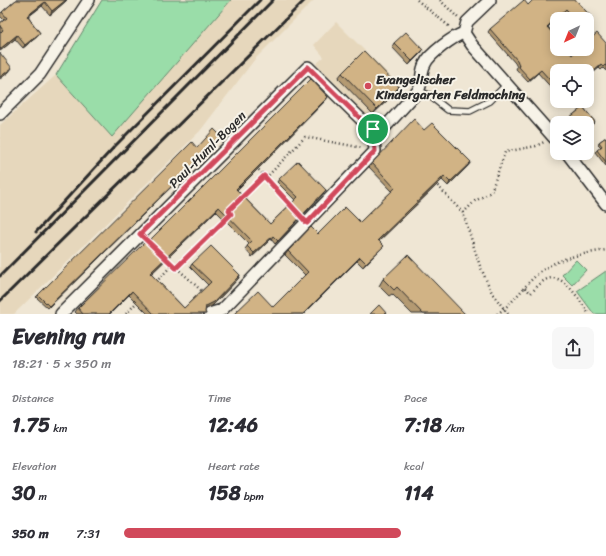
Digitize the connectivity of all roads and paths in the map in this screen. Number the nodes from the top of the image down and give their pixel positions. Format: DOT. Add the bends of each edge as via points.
graph roads {
  1 [pos="89,0"];
  2 [pos="417,0"];
  3 [pos="440,0"];
  4 [pos="490,0"];
  5 [pos="462,31"];
  6 [pos="506,85"];
  7 [pos="418,92"];
  8 [pos="0,114"];
  9 [pos="373,129"];
  10 [pos="550,133"];
  11 [pos="550,141"];
  12 [pos="375,151"];
  13 [pos="572,160"];
  14 [pos="254,164"];
  15 [pos="265,177"];
  16 [pos="433,180"];
  17 [pos="239,200"];
  18 [pos="606,204"];
  19 [pos="231,214"];
  20 [pos="463,214"];
  21 [pos="307,223"];
  22 [pos="606,250"];
  23 [pos="162,254"];
  24 [pos="173,264"];
  25 [pos="176,268"];
  26 [pos="152,286"];
  27 [pos="525,288"];
  28 [pos="205,294"];
  29 [pos="142,298"];
  30 [pos="505,308"];
  31 [pos="61,314"];
  32 [pos="126,314"];
  33 [pos="209,314"];
  34 [pos="497,314"];
  35 [pos="508,314"];
  36 [pos="589,314"];
  1 -- 8 [label="street" via="40,74"];
  2 -- 5 [label="path" via="450,28"];
  3 -- 5 [label="path"];
  4 -- 5 [label="street"];
  5 -- 6 [label="street"];
  5 -- 7 [label="street" via="425,63"];
  6 -- 7 [label="lane" via="490,101 470,111 448,110 429,95"];
  6 -- 10 [label="street"];
  7 -- 9 [label="street" via="386,126"];
  9 -- 12 [label="street"];
  9 -- 31 [label="street, Paul-Huml-Bogen" via="308,67"];
  11 -- 20 [label="path" via="505,152 491,192 475,201"];
  12 -- 15 [label="path" via="305,137"];
  12 -- 21 [label="street"];
  13 -- 18 [label="street"];
  14 -- 15 [label="path"];
  15 -- 17 [label="path"];
  15 -- 21 [label="path"];
  16 -- 20 [label="path"];
  19 -- 25 [label="path"];
  20 -- 30 [label="path" via="492,293"];
  21 -- 33 [label="street" via="222,310"];
  22 -- 27 [label="path" via="569,257 539,273"];
  23 -- 24 [label="path"];
  24 -- 25 [label="path"];
  24 -- 26 [label="path"];
  25 -- 28 [label="path"];
  27 -- 30 [label="path"];
  27 -- 36 [label="path" via="531,293 546,280 555,278 570,286"];
  29 -- 32 [label="path"];
  30 -- 34 [label="path"];
  30 -- 35 [label="path"];
}
